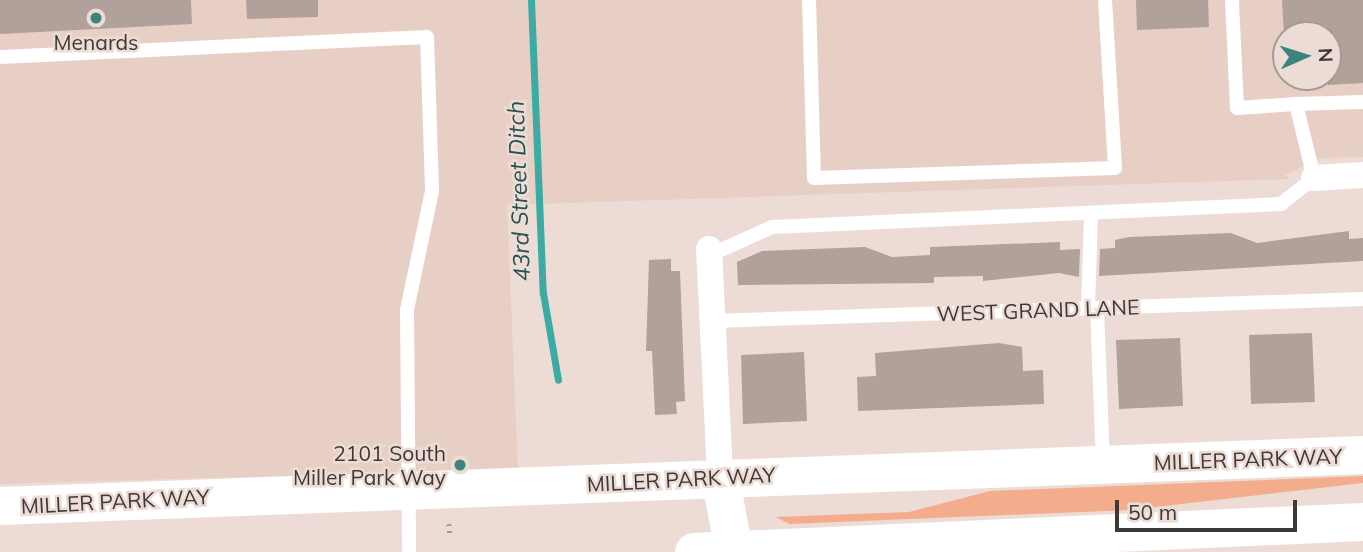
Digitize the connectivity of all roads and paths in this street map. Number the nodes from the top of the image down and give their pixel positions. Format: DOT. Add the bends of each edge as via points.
graph roads {
  1 [pos="808,0"];
  2 [pos="1105,0"];
  3 [pos="1232,0"];
  4 [pos="0,57"];
  5 [pos="1363,102"];
  6 [pos="1296,104"];
  7 [pos="1363,175"];
  8 [pos="1314,178"];
  9 [pos="1091,215"];
  10 [pos="709,252"];
  11 [pos="1363,299"];
  12 [pos="1093,308"];
  13 [pos="713,321"];
  14 [pos="1363,455"];
  15 [pos="1103,463"];
  16 [pos="720,476"];
  17 [pos="406,487"];
  18 [pos="0,506"];
  19 [pos="1363,522"];
  20 [pos="449,524"];
  21 [pos="450,534"];
  22 [pos="734,551"];
  23 [pos="409,552"];
  24 [pos="694,552"];
  1 -- 2 [label="lane" via="814,178 1115,168"];
  3 -- 6 [label="lane" via="1237,108"];
  4 -- 17 [label="lane" via="427,37 432,191 407,310"];
  5 -- 6 [label="lane"];
  6 -- 8 [label="lane"];
  7 -- 8 [label="street"];
  8 -- 9 [label="lane" via="1272,206"];
  9 -- 10 [label="lane" via="772,228"];
  9 -- 12 [label="lane"];
  10 -- 13 [label="street"];
  11 -- 12 [label="lane, WEST GRAND LANE"];
  12 -- 13 [label="lane, WEST GRAND LANE"];
  12 -- 15 [label="lane"];
  13 -- 16 [label="street"];
  14 -- 15 [label="main road, MILLER PARK WAY"];
  15 -- 16 [label="main road, MILLER PARK WAY"];
  16 -- 17 [label="main road, MILLER PARK WAY"];
  16 -- 22 [label="main road"];
  17 -- 18 [label="main road, MILLER PARK WAY"];
  17 -- 23 [label="lane"];
  19 -- 22 [label="main road"];
  20 -- 21 [label="path"];
  22 -- 24 [label="main road"];
}
